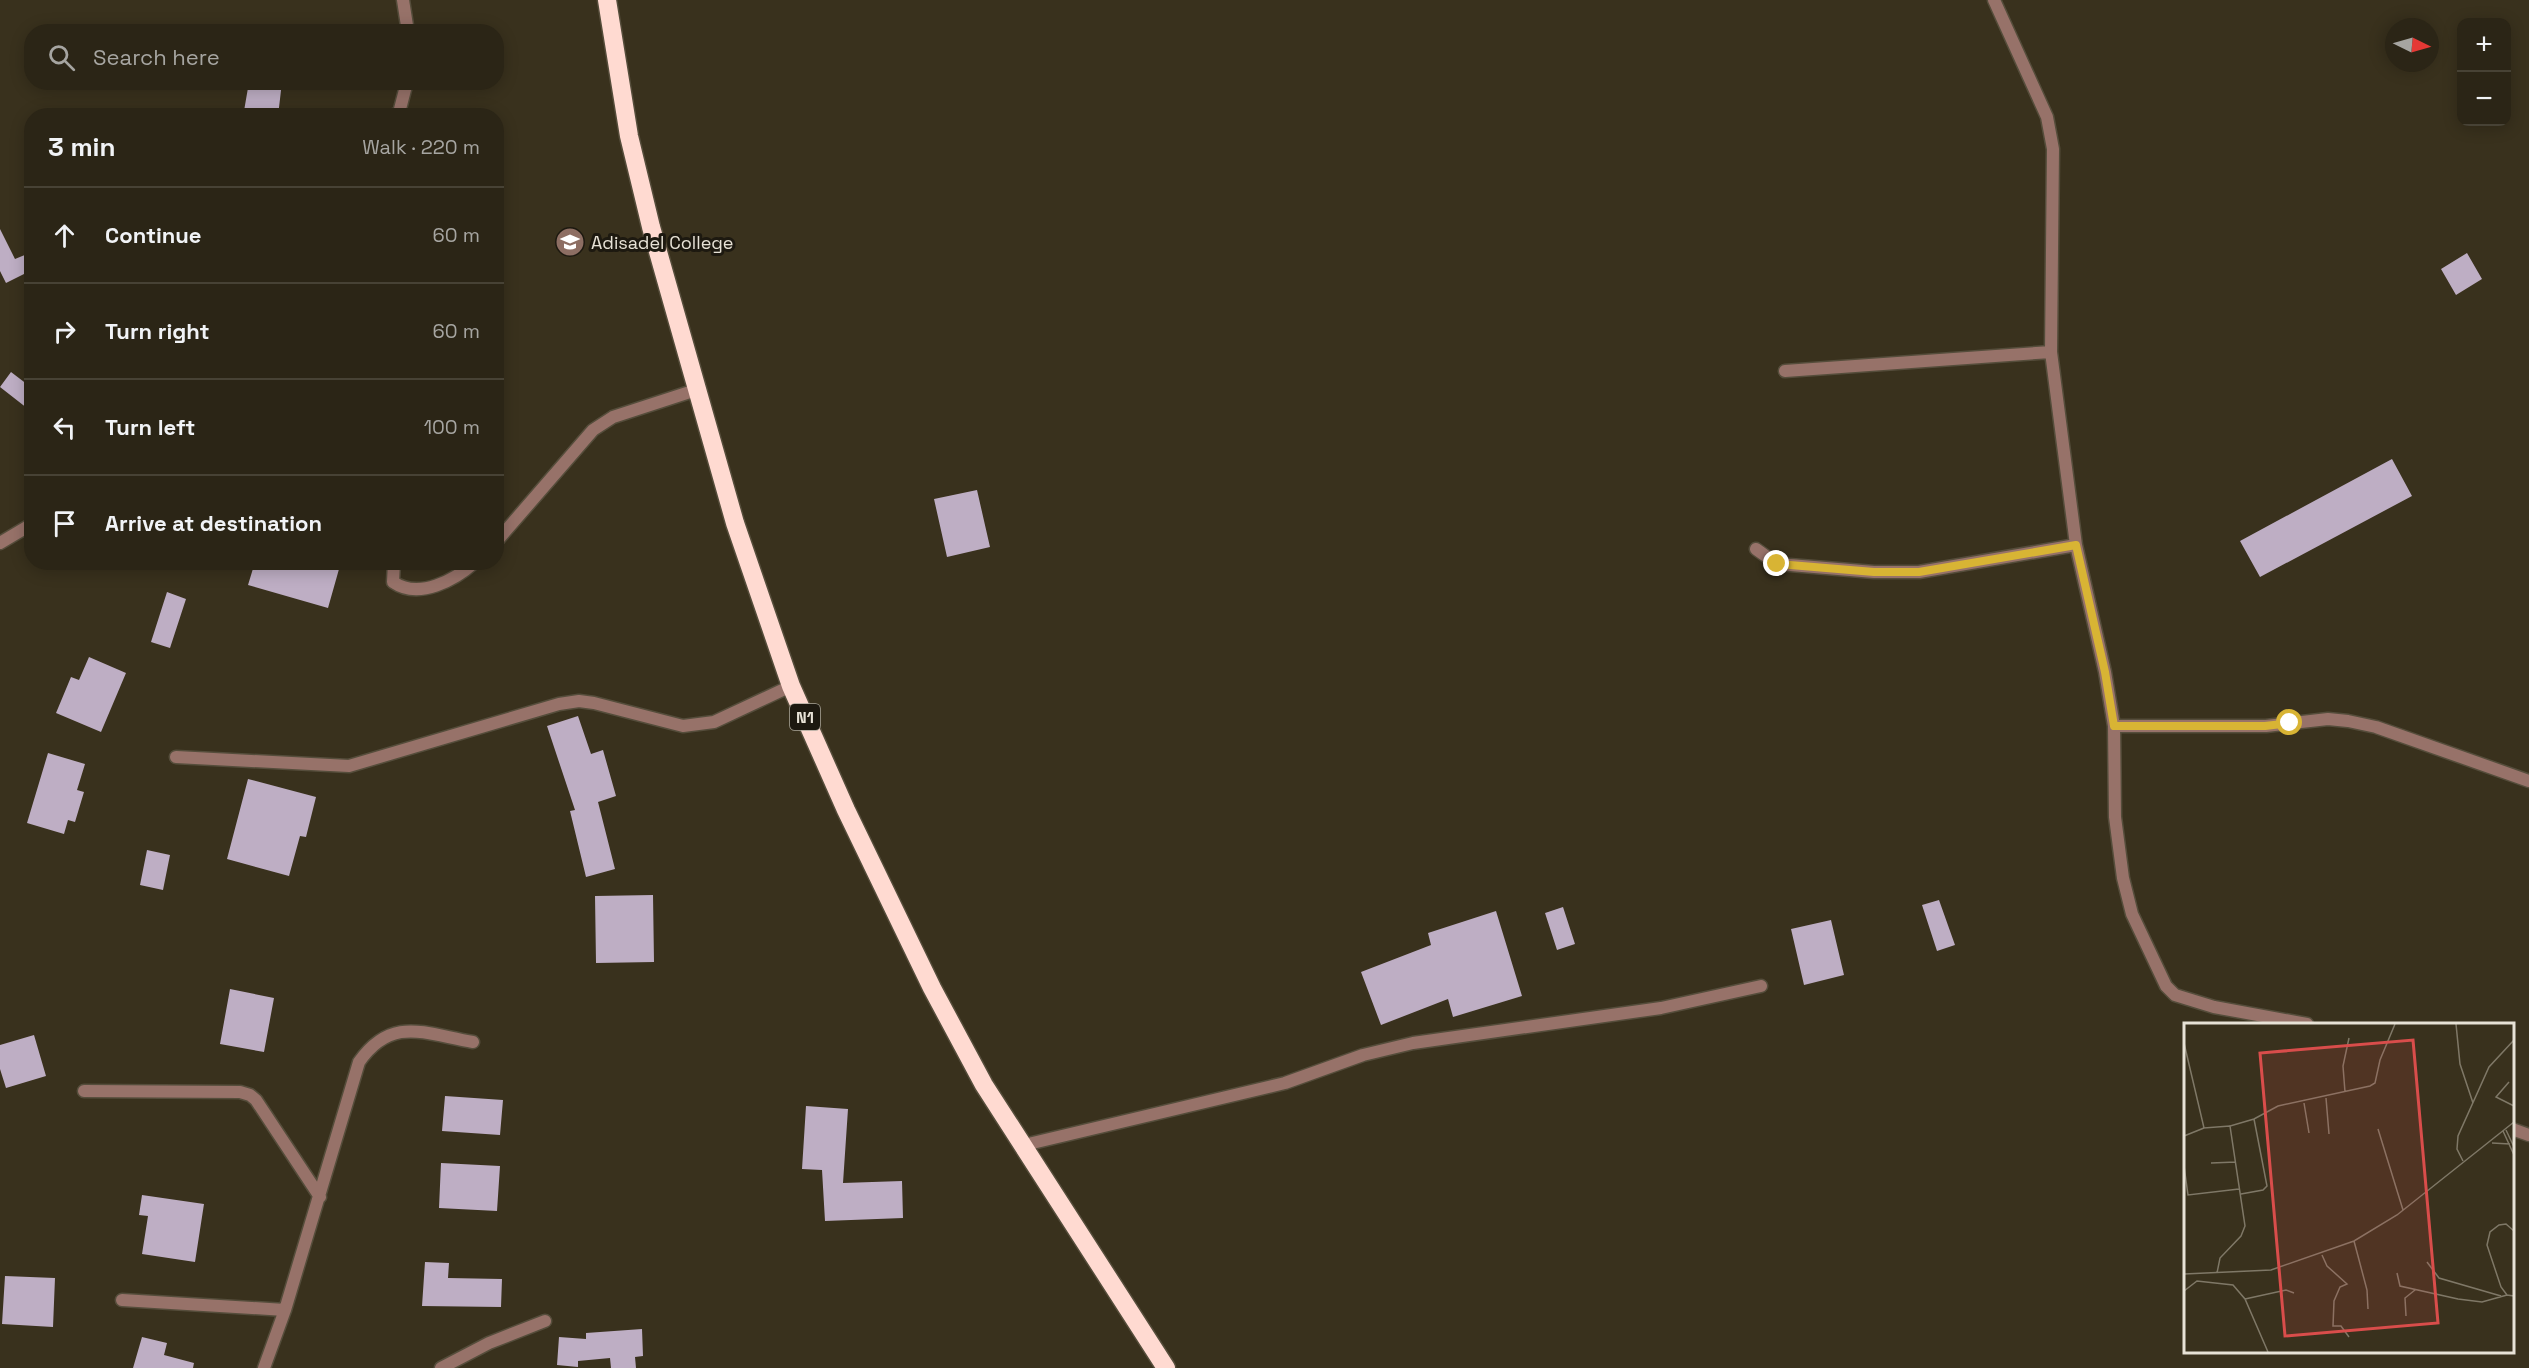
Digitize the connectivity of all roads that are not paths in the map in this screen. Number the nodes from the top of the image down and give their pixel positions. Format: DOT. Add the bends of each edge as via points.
graph roads {
  1 [pos="403,0"];
  2 [pos="608,0"];
  3 [pos="1994,0"];
  4 [pos="407,24"];
  5 [pos="405,90"];
  6 [pos="400,108"];
  7 [pos="2051,352"];
  8 [pos="1785,371"];
  9 [pos="696,390"];
  10 [pos="24,529"];
  11 [pos="504,533"];
  12 [pos="0,543"];
  13 [pos="2076,545"];
  14 [pos="1756,549"];
  15 [pos="394,570"];
  16 [pos="462,570"];
  17 [pos="791,686"];
  18 [pos="2114,726"];
  19 [pos="176,757"];
  20 [pos="2529,781"];
  21 [pos="1761,986"];
  22 [pos="2302,1023"];
  23 [pos="473,1042"];
  24 [pos="84,1090"];
  25 [pos="2514,1130"];
  26 [pos="2529,1135"];
  27 [pos="1024,1145"];
  28 [pos="320,1197"];
  29 [pos="122,1300"];
  30 [pos="285,1310"];
  31 [pos="545,1321"];
  32 [pos="264,1368"];
  33 [pos="441,1368"];
  34 [pos="1166,1368"];
  1 -- 4 [label="street"];
  2 -- 9 [label="highway, N1" via="629,136"];
  3 -- 7 [label="street" via="2048,117 2053,149"];
  5 -- 6 [label="street"];
  7 -- 8 [label="street"];
  7 -- 13 [label="street"];
  9 -- 11 [label="street" via="613,417 592,430"];
  9 -- 17 [label="highway, N1" via="735,523"];
  10 -- 12 [label="street"];
  13 -- 14 [label="street" via="1919,572 1777,564"];
  13 -- 18 [label="street"];
  15 -- 16 [label="street" via="393,582 412,590 440,584"];
  17 -- 19 [label="street" via="714,723 683,726 579,701 559,704 349,766"];
  17 -- 27 [label="highway, N1" via="932,988 984,1085"];
  18 -- 20 [label="street" via="2265,726 2328,719 2348,721"];
  18 -- 22 [label="street" via="2115,817 2122,878 2132,914 2166,986 2175,995 2192,1001"];
  21 -- 27 [label="street" via="1661,1008 1413,1043 1363,1054 1285,1083"];
  23 -- 28 [label="street" via="393,1032 381,1037 367,1051 348,1095"];
  24 -- 28 [label="street" via="250,1095"];
  25 -- 26 [label="street"];
  27 -- 34 [label="highway, N1"];
  28 -- 30 [label="street"];
  29 -- 30 [label="street"];
  30 -- 32 [label="street"];
  31 -- 33 [label="street" via="489,1343"];
}
